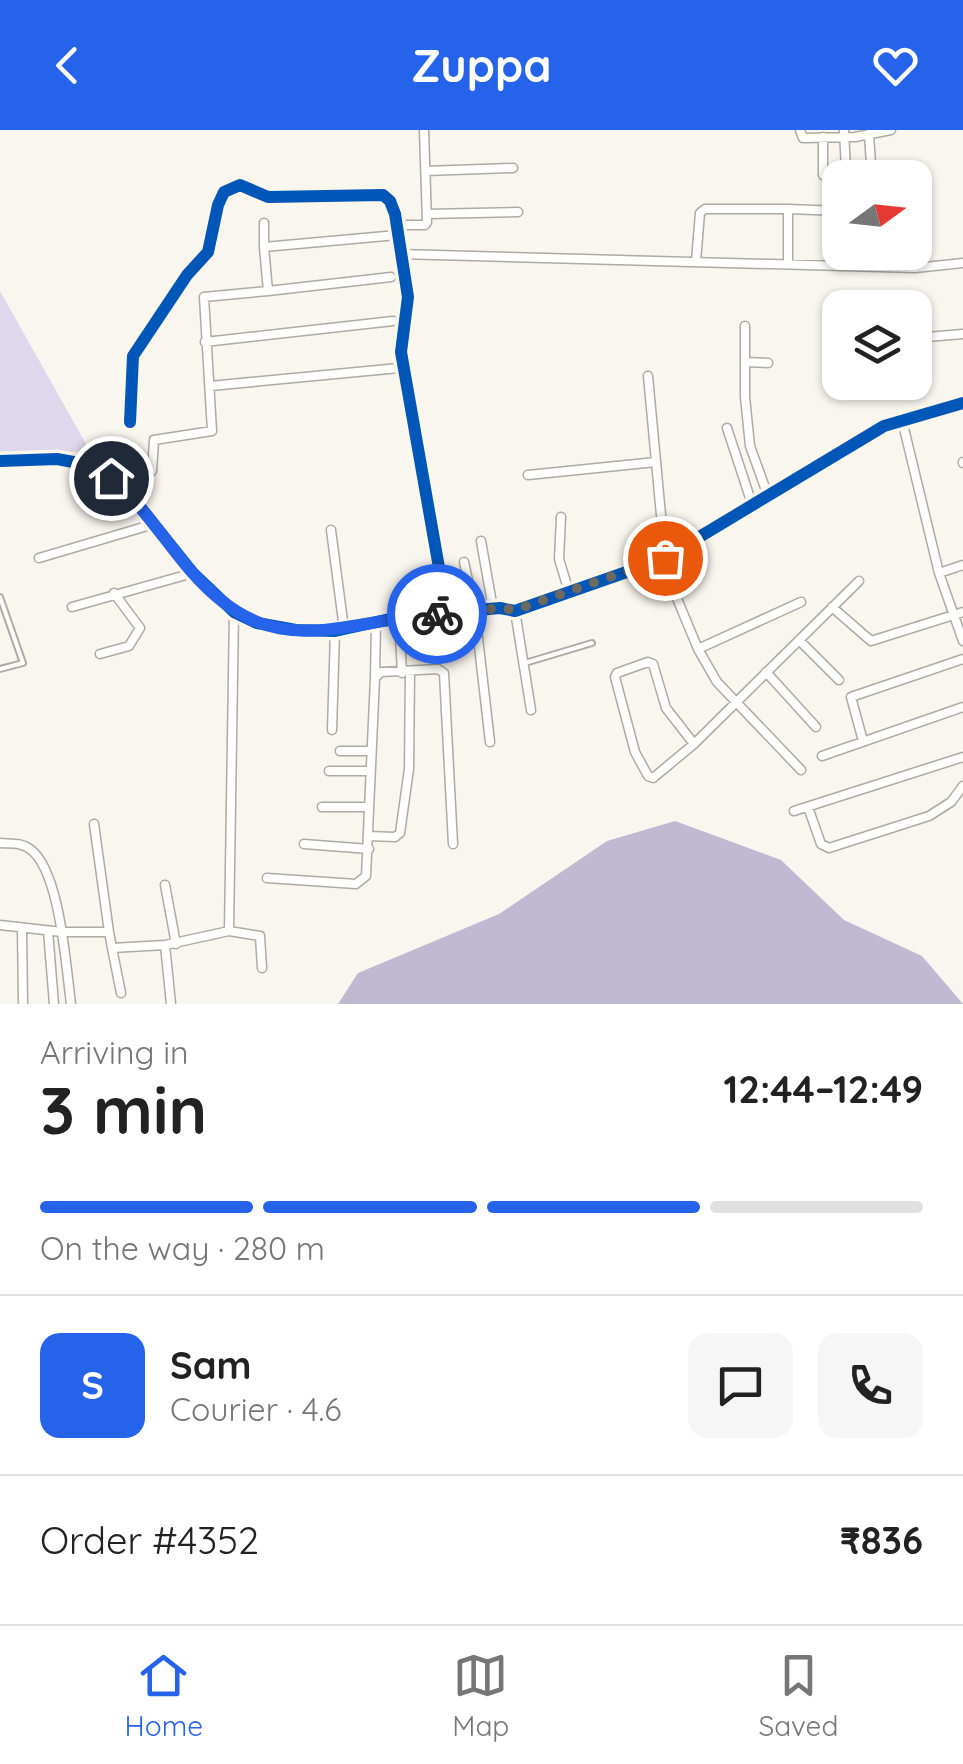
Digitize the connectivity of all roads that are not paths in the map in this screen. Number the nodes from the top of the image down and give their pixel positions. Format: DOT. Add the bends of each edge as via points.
graph roads {
  1 [pos="424,130"];
  2 [pos="800,130"];
  3 [pos="891,130"];
  4 [pos="869,132"];
  5 [pos="844,133"];
  6 [pos="823,137"];
  7 [pos="823,160"];
  8 [pos="845,160"];
  9 [pos="871,160"];
  10 [pos="513,168"];
  11 [pos="426,171"];
  12 [pos="788,209"];
  13 [pos="822,210"];
  14 [pos="518,212"];
  15 [pos="427,214"];
  16 [pos="264,222"];
  17 [pos="397,230"];
  18 [pos="264,247"];
  19 [pos="399,254"];
  20 [pos="696,262"];
  21 [pos="963,263"];
  22 [pos="788,264"];
  23 [pos="392,276"];
  24 [pos="268,291"];
  25 [pos="393,321"];
  26 [pos="746,326"];
  27 [pos="963,334"];
  28 [pos="932,337"];
  29 [pos="205,342"];
  30 [pos="745,362"];
  31 [pos="768,363"];
  32 [pos="399,368"];
  33 [pos="648,376"];
  34 [pos="210,386"];
  35 [pos="963,403"];
  36 [pos="902,420"];
  37 [pos="130,422"];
  38 [pos="727,428"];
  39 [pos="0,461"];
  40 [pos="656,462"];
  41 [pos="528,475"];
  42 [pos="127,491"];
  43 [pos="768,496"];
  44 [pos="752,504"];
  45 [pos="561,517"];
  46 [pos="154,524"];
  47 [pos="331,530"];
  48 [pos="481,542"];
  49 [pos="38,558"];
  50 [pos="663,559"];
  51 [pos="464,562"];
  52 [pos="963,564"];
  53 [pos="193,573"];
  54 [pos="939,573"];
  55 [pos="859,581"];
  56 [pos="570,592"];
  57 [pos="114,594"];
  58 [pos="0,597"];
  59 [pos="801,602"];
  60 [pos="72,606"];
  61 [pos="832,607"];
  62 [pos="493,609"];
  63 [pos="515,610"];
  64 [pos="234,612"];
  65 [pos="475,612"];
  66 [pos="448,613"];
  67 [pos="958,614"];
  68 [pos="399,617"];
  69 [pos="376,623"];
  70 [pos="339,630"];
  71 [pos="798,640"];
  72 [pos="963,641"];
  73 [pos="592,642"];
  74 [pos="698,648"];
  75 [pos="100,654"];
  76 [pos="963,659"];
  77 [pos="524,663"];
  78 [pos="0,669"];
  79 [pos="406,672"];
  80 [pos="766,672"];
  81 [pos="375,678"];
  82 [pos="839,680"];
  83 [pos="734,703"];
  84 [pos="963,707"];
  85 [pos="531,710"];
  86 [pos="816,726"];
  87 [pos="332,730"];
  88 [pos="490,742"];
  89 [pos="863,742"];
  90 [pos="694,744"];
  91 [pos="340,751"];
  92 [pos="370,751"];
  93 [pos="822,756"];
  94 [pos="963,757"];
  95 [pos="801,770"];
  96 [pos="329,771"];
  97 [pos="369,771"];
  98 [pos="963,786"];
  99 [pos="368,807"];
  100 [pos="808,807"];
  101 [pos="322,808"];
  102 [pos="794,811"];
  103 [pos="94,824"];
  104 [pos="369,836"];
  105 [pos="0,841"];
  106 [pos="304,844"];
  107 [pos="452,844"];
  108 [pos="368,849"];
  109 [pos="267,878"];
  110 [pos="165,885"];
  111 [pos="0,925"];
  112 [pos="22,929"];
  113 [pos="48,931"];
  114 [pos="228,931"];
  115 [pos="62,932"];
  116 [pos="110,932"];
  117 [pos="176,944"];
  118 [pos="165,945"];
  119 [pos="112,948"];
  120 [pos="262,968"];
  121 [pos="121,993"];
  122 [pos="24,1004"];
  123 [pos="54,1004"];
  124 [pos="71,1004"];
  125 [pos="171,1004"];
  1 -- 11 [label="street"];
  2 -- 6 [label="street" via="803,138"];
  3 -- 4 [label="street"];
  4 -- 5 [label="street"];
  4 -- 9 [label="street"];
  5 -- 6 [label="street"];
  5 -- 8 [label="street"];
  6 -- 7 [label="street"];
  10 -- 11 [label="street"];
  11 -- 15 [label="street"];
  12 -- 13 [label="street"];
  12 -- 20 [label="street" via="705,209"];
  12 -- 22 [label="street"];
  14 -- 15 [label="street"];
  15 -- 17 [label="street" via="425,225"];
  16 -- 18 [label="street"];
  17 -- 18 [label="street"];
  17 -- 19 [label="street"];
  17 -- 37 [label="street" via="382,195 268,197 240,185 224,192 208,252 133,356"];
  18 -- 24 [label="street"];
  19 -- 20 [label="street"];
  19 -- 66 [label="street" via="408,307 401,352"];
  20 -- 22 [label="street"];
  21 -- 22 [label="street"];
  23 -- 24 [label="street"];
  24 -- 29 [label="street" via="204,296"];
  25 -- 29 [label="street"];
  26 -- 30 [label="street"];
  27 -- 28 [label="street"];
  29 -- 34 [label="street"];
  30 -- 31 [label="street"];
  30 -- 43 [label="street" via="750,446"];
  32 -- 34 [label="street"];
  33 -- 40 [label="street"];
  34 -- 42 [label="street" via="212,430 154,440 152,471"];
  35 -- 36 [label="street"];
  36 -- 43 [label="street"];
  36 -- 54 [label="street"];
  38 -- 44 [label="street"];
  39 -- 42 [label="street" via="95,466"];
  40 -- 41 [label="street"];
  40 -- 50 [label="street"];
  42 -- 46 [label="street"];
  43 -- 44 [label="street"];
  44 -- 50 [label="street"];
  45 -- 56 [label="street" via="559,559"];
  46 -- 49 [label="street"];
  46 -- 53 [label="street"];
  47 -- 70 [label="street"];
  48 -- 62 [label="street"];
  50 -- 56 [label="street"];
  50 -- 74 [label="street"];
  51 -- 65 [label="street"];
  52 -- 54 [label="street"];
  53 -- 57 [label="street"];
  53 -- 64 [label="street"];
  54 -- 67 [label="street"];
  55 -- 61 [label="street"];
  56 -- 63 [label="street"];
  57 -- 60 [label="street"];
  57 -- 75 [label="street" via="140,628 129,646"];
  58 -- 78 [label="lane" via="22,663"];
  59 -- 74 [label="street"];
  61 -- 67 [label="street" via="870,642"];
  61 -- 71 [label="street"];
  62 -- 63 [label="street"];
  62 -- 65 [label="street"];
  63 -- 77 [label="street"];
  64 -- 70 [label="street" via="275,628"];
  64 -- 114 [label="street"];
  65 -- 66 [label="street"];
  65 -- 88 [label="street"];
  66 -- 68 [label="street"];
  67 -- 72 [label="street"];
  68 -- 69 [label="street"];
  68 -- 79 [label="street"];
  69 -- 70 [label="street"];
  69 -- 81 [label="street"];
  70 -- 87 [label="street"];
  71 -- 80 [label="street"];
  71 -- 82 [label="street"];
  73 -- 77 [label="lane"];
  74 -- 83 [label="street"];
  76 -- 89 [label="street" via="851,697"];
  77 -- 85 [label="street"];
  79 -- 81 [label="street"];
  79 -- 104 [label="street" via="409,769 400,833"];
  79 -- 107 [label="street" via="444,674"];
  80 -- 83 [label="street"];
  80 -- 86 [label="street"];
  81 -- 92 [label="street"];
  83 -- 90 [label="street"];
  83 -- 95 [label="street"];
  84 -- 89 [label="street"];
  89 -- 93 [label="street"];
  90 -- 90 [label="street" via="666,708 652,664 617,673 635,752 648,776"];
  91 -- 92 [label="street"];
  92 -- 97 [label="street"];
  94 -- 100 [label="street"];
  96 -- 97 [label="street"];
  97 -- 99 [label="street"];
  98 -- 100 [label="street" via="929,816 829,848 821,844"];
  99 -- 101 [label="street"];
  99 -- 104 [label="street"];
  100 -- 102 [label="street"];
  103 -- 116 [label="street"];
  104 -- 108 [label="street"];
  105 -- 115 [label="street" via="23,844 45,866"];
  106 -- 108 [label="street"];
  108 -- 109 [label="street" via="366,876 356,884"];
  110 -- 117 [label="street"];
  111 -- 112 [label="street"];
  112 -- 113 [label="street"];
  112 -- 122 [label="street"];
  113 -- 115 [label="street"];
  113 -- 123 [label="street"];
  114 -- 117 [label="street"];
  114 -- 120 [label="street" via="260,936"];
  115 -- 116 [label="street"];
  115 -- 124 [label="street"];
  116 -- 119 [label="street"];
  117 -- 118 [label="street"];
  118 -- 119 [label="street"];
  118 -- 125 [label="street"];
  119 -- 121 [label="street"];
}
